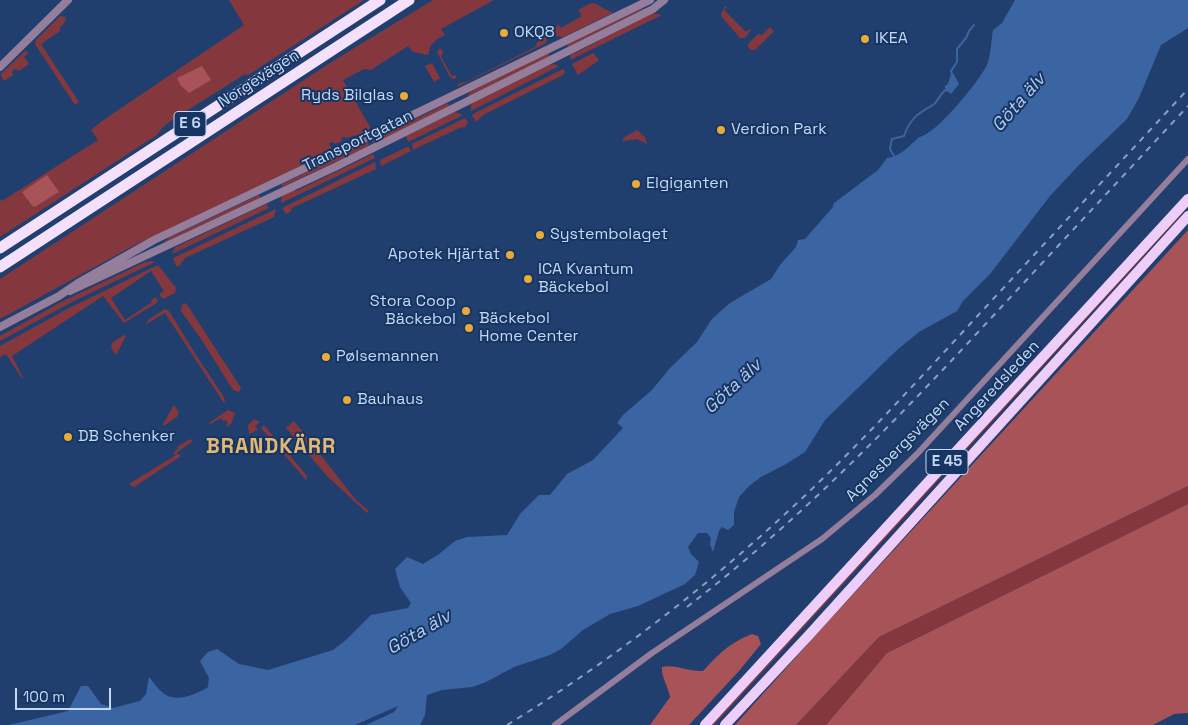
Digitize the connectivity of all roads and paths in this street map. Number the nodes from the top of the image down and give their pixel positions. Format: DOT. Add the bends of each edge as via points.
graph roads {
  1 [pos="68,0"];
  2 [pos="380,0"];
  3 [pos="409,0"];
  4 [pos="650,0"];
  5 [pos="664,0"];
  6 [pos="0,67"];
  7 [pos="1188,159"];
  8 [pos="1188,199"];
  9 [pos="1188,216"];
  10 [pos="0,248"];
  11 [pos="0,267"];
  12 [pos="58,296"];
  13 [pos="0,327"];
  14 [pos="555,725"];
  15 [pos="705,725"];
  16 [pos="725,725"];
  1 -- 6 [label="street"];
  2 -- 10 [label="highway, Norgevägen / E 6"];
  3 -- 11 [label="highway, Norgevägen / E 6"];
  4 -- 12 [label="street, Transportgatan" via="154,240"];
  5 -- 12 [label="street, Transportgatan" via="653,9 399,136"];
  7 -- 14 [label="street, Agnesbergsvägen" via="931,440 875,495 822,539 652,653"];
  8 -- 15 [label="highway, Angeredsleden / E 45"];
  9 -- 16 [label="highway, Angeredsleden / E 45"];
  12 -- 13 [label="street, Transportgatan"];
}
